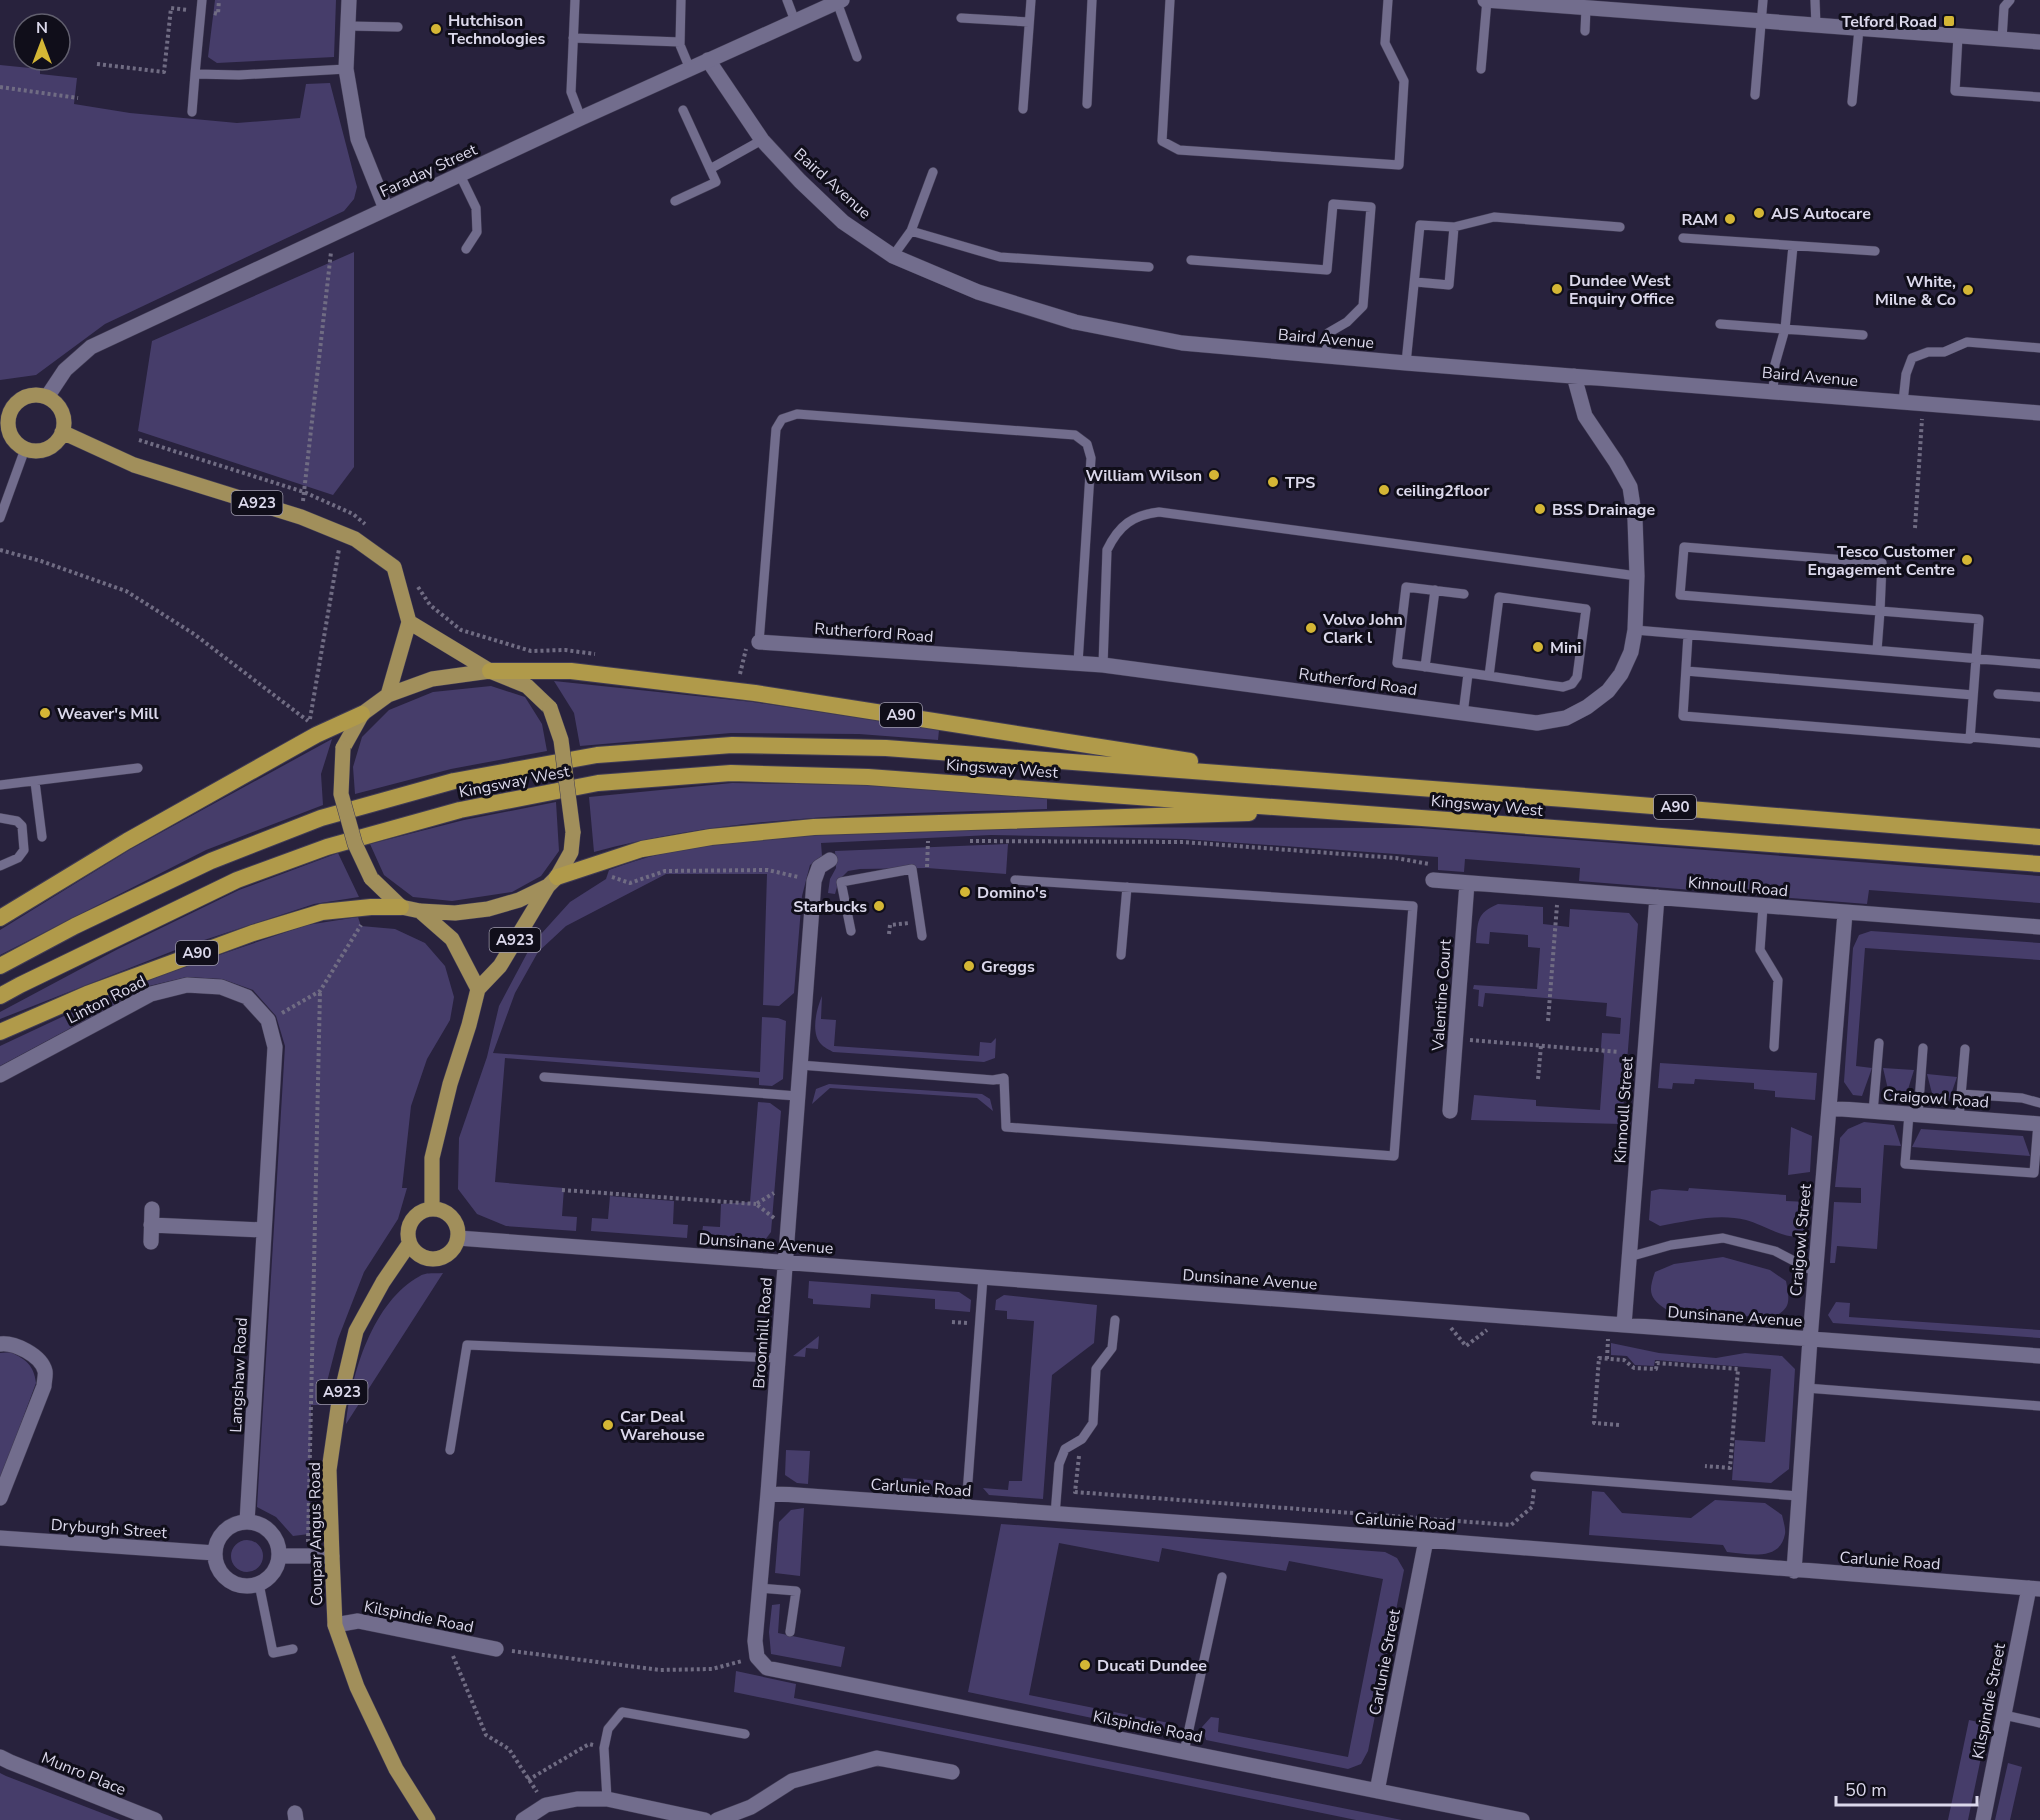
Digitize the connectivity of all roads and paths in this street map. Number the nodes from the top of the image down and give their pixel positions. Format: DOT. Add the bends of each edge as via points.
graph roads {
  1 [pos="202,0"];
  2 [pos="219,0"];
  3 [pos="348,0"];
  4 [pos="575,0"];
  5 [pos="681,0"];
  6 [pos="787,0"];
  7 [pos="1031,0"];
  8 [pos="1092,0"];
  9 [pos="1170,0"];
  10 [pos="1388,0"];
  11 [pos="1486,0"];
  12 [pos="1763,0"];
  13 [pos="1815,0"];
  14 [pos="2010,0"];
  15 [pos="840,1"];
  16 [pos="1516,1"];
  17 [pos="1586,8"];
  18 [pos="201,11"];
  19 [pos="961,18"];
  20 [pos="795,21"];
  21 [pos="1762,21"];
  22 [pos="1029,22"];
  23 [pos="348,26"];
  24 [pos="1816,26"];
  25 [pos="398,27"];
  26 [pos="1858,29"];
  27 [pos="1585,31"];
  28 [pos="1958,36"];
  29 [pos="573,38"];
  30 [pos="2002,39"];
  31 [pos="680,42"];
  32 [pos="2040,42"];
  33 [pos="857,57"];
  34 [pos="708,60"];
  35 [pos="97,64"];
  36 [pos="346,69"];
  37 [pos="690,69"];
  38 [pos="1481,69"];
  39 [pos="195,74"];
  40 [pos="0,87"];
  41 [pos="1755,95"];
  42 [pos="2040,97"];
  43 [pos="78,98"];
  44 [pos="1852,102"];
  45 [pos="1087,104"];
  46 [pos="1023,109"];
  47 [pos="683,110"];
  48 [pos="192,112"];
  49 [pos="581,118"];
  50 [pos="762,140"];
  51 [pos="710,169"];
  52 [pos="933,172"];
  53 [pos="460,175"];
  54 [pos="675,201"];
  55 [pos="386,209"];
  56 [pos="1454,227"];
  57 [pos="1620,227"];
  58 [pos="911,231"];
  59 [pos="333,234"];
  60 [pos="1683,238"];
  61 [pos="1793,246"];
  62 [pos="466,249"];
  63 [pos="1875,251"];
  64 [pos="893,256"];
  65 [pos="1191,260"];
  66 [pos="1149,267"];
  67 [pos="1416,282"];
  68 [pos="1720,324"];
  69 [pos="1785,329"];
  70 [pos="1863,335"];
  71 [pos="2040,348"];
  72 [pos="1326,356"];
  73 [pos="1406,363"];
  74 [pos="1574,376"];
  75 [pos="1773,391"];
  76 [pos="46,397"];
  77 [pos="1904,402"];
  78 [pos="1923,404"];
  79 [pos="5,412"];
  80 [pos="2040,413"];
  81 [pos="62,432"];
  82 [pos="140,440"];
  83 [pos="25,449"];
  84 [pos="304,492"];
  85 [pos="301,517"];
  86 [pos="0,518"];
  87 [pos="369,528"];
  88 [pos="1915,528"];
  89 [pos="342,534"];
  90 [pos="0,550"];
  91 [pos="1637,576"];
  92 [pos="418,586"];
  93 [pos="1435,591"];
  94 [pos="1464,594"];
  95 [pos="1880,610"];
  96 [pos="409,622"];
  97 [pos="1635,630"];
  98 [pos="1689,635"];
  99 [pos="759,642"];
  100 [pos="1877,650"];
  101 [pos="600,655"];
  102 [pos="1976,659"];
  103 [pos="1078,663"];
  104 [pos="2040,664"];
  105 [pos="1103,665"];
  106 [pos="1425,667"];
  107 [pos="490,671"];
  108 [pos="1686,671"];
  109 [pos="1468,674"];
  110 [pos="740,676"];
  111 [pos="1489,676"];
  112 [pos="1998,694"];
  113 [pos="388,695"];
  114 [pos="1973,695"];
  115 [pos="2040,697"];
  116 [pos="362,714"];
  117 [pos="1463,714"];
  118 [pos="313,728"];
  119 [pos="1970,737"];
  120 [pos="2040,743"];
  121 [pos="138,768"];
  122 [pos="1309,779"];
  123 [pos="35,782"];
  124 [pos="0,785"];
  125 [pos="1340,810"];
  126 [pos="0,818"];
  127 [pos="42,837"];
  128 [pos="2040,837"];
  129 [pos="940,841"];
  130 [pos="963,841"];
  131 [pos="917,842"];
  132 [pos="830,860"];
  133 [pos="602,863"];
  134 [pos="2040,864"];
  135 [pos="0,866"];
  136 [pos="1433,879"];
  137 [pos="1015,880"];
  138 [pos="814,881"];
  139 [pos="552,882"];
  140 [pos="1467,883"];
  141 [pos="1127,887"];
  142 [pos="1558,890"];
  143 [pos="1657,897"];
  144 [pos="1763,906"];
  145 [pos="371,907"];
  146 [pos="401,907"];
  147 [pos="420,911"];
  148 [pos="1845,913"];
  149 [pos="0,918"];
  150 [pos="2040,927"];
  151 [pos="851,931"];
  152 [pos="922,936"];
  153 [pos="1121,955"];
  154 [pos="0,966"];
  155 [pos="478,989"];
  156 [pos="320,991"];
  157 [pos="0,996"];
  158 [pos="268,1020"];
  159 [pos="1548,1021"];
  160 [pos="0,1032"];
  161 [pos="1455,1039"];
  162 [pos="1879,1043"];
  163 [pos="1541,1046"];
  164 [pos="275,1047"];
  165 [pos="1774,1047"];
  166 [pos="1923,1048"];
  167 [pos="1965,1049"];
  168 [pos="1619,1052"];
  169 [pos="800,1065"];
  170 [pos="0,1075"];
  171 [pos="544,1077"];
  172 [pos="1538,1079"];
  173 [pos="1961,1094"];
  174 [pos="797,1096"];
  175 [pos="2040,1103"];
  176 [pos="1829,1108"];
  177 [pos="1450,1111"];
  178 [pos="1874,1112"];
  179 [pos="1913,1115"];
  180 [pos="1959,1118"];
  181 [pos="2039,1123"];
  182 [pos="562,1190"];
  183 [pos="756,1204"];
  184 [pos="432,1208"];
  185 [pos="152,1209"];
  186 [pos="151,1225"];
  187 [pos="264,1230"];
  188 [pos="458,1238"];
  189 [pos="151,1242"];
  190 [pos="409,1244"];
  191 [pos="1629,1257"];
  192 [pos="784,1262"];
  193 [pos="1815,1272"];
  194 [pos="983,1277"];
  195 [pos="1115,1320"];
  196 [pos="1624,1326"];
  197 [pos="1810,1339"];
  198 [pos="0,1344"];
  199 [pos="2040,1356"];
  200 [pos="778,1358"];
  201 [pos="1806,1388"];
  202 [pos="2040,1406"];
  203 [pos="1619,1425"];
  204 [pos="1082,1439"];
  205 [pos="450,1450"];
  206 [pos="1705,1466"];
  207 [pos="1535,1476"];
  208 [pos="768,1493"];
  209 [pos="1799,1496"];
  210 [pos="0,1498"];
  211 [pos="966,1508"];
  212 [pos="1055,1515"];
  213 [pos="247,1522"];
  214 [pos="0,1538"];
  215 [pos="1426,1540"];
  216 [pos="215,1553"];
  217 [pos="280,1556"];
  218 [pos="308,1556"];
  219 [pos="332,1556"];
  220 [pos="1794,1571"];
  221 [pos="1222,1576"];
  222 [pos="259,1584"];
  223 [pos="760,1588"];
  224 [pos="2035,1589"];
  225 [pos="335,1624"];
  226 [pos="790,1632"];
  227 [pos="446,1638"];
  228 [pos="293,1649"];
  229 [pos="496,1649"];
  230 [pos="762,1662"];
  231 [pos="2004,1715"];
  232 [pos="2040,1723"];
  233 [pos="745,1734"];
  234 [pos="604,1748"];
  235 [pos="1184,1752"];
  236 [pos="0,1757"];
  237 [pos="952,1772"];
  238 [pos="528,1780"];
  239 [pos="1377,1791"];
  240 [pos="607,1799"];
  241 [pos="546,1805"];
  242 [pos="155,1820"];
  243 [pos="428,1820"];
  244 [pos="523,1820"];
  245 [pos="705,1820"];
  246 [pos="717,1820"];
  247 [pos="1522,1820"];
  248 [pos="1983,1820"];
  1 -- 18 [label="lane"];
  2 -- 18 [label="path" via="218,14"];
  3 -- 23 [label="street"];
  4 -- 29 [label="lane"];
  5 -- 31 [label="lane"];
  6 -- 20 [label="lane"];
  7 -- 22 [label="lane"];
  8 -- 45 [label="lane"];
  9 -- 10 [label="lane" via="1162,141 1179,150 1399,165 1404,81 1385,43"];
  11 -- 16 [label="street"];
  11 -- 38 [label="lane"];
  12 -- 21 [label="lane"];
  13 -- 24 [label="lane"];
  14 -- 30 [label="lane" via="2004,7"];
  15 -- 20 [label="street, Faraday Street"];
  15 -- 33 [label="lane"];
  16 -- 17 [label="street"];
  17 -- 21 [label="street"];
  17 -- 27 [label="lane"];
  18 -- 35 [label="path" via="171,8 164,72"];
  18 -- 39 [label="lane"];
  19 -- 22 [label="lane"];
  20 -- 34 [label="street, Faraday Street"];
  21 -- 24 [label="street"];
  21 -- 41 [label="lane"];
  22 -- 46 [label="lane"];
  23 -- 25 [label="lane"];
  23 -- 36 [label="street"];
  24 -- 26 [label="street"];
  26 -- 28 [label="street"];
  26 -- 44 [label="lane"];
  28 -- 30 [label="street"];
  28 -- 42 [label="lane" via="1955,91"];
  29 -- 31 [label="lane"];
  29 -- 49 [label="lane" via="571,92"];
  30 -- 32 [label="street"];
  31 -- 37 [label="lane"];
  34 -- 37 [label="street, Faraday Street"];
  34 -- 50 [label="street, Baird Avenue"];
  36 -- 39 [label="lane"];
  36 -- 55 [label="street" via="358,139"];
  37 -- 49 [label="street, Faraday Street"];
  39 -- 48 [label="lane"];
  40 -- 43 [label="path"];
  47 -- 51 [label="lane"];
  49 -- 53 [label="street, Faraday Street"];
  50 -- 51 [label="lane"];
  50 -- 64 [label="street, Baird Avenue" via="843,222"];
  51 -- 54 [label="lane" via="716,183"];
  52 -- 58 [label="lane"];
  53 -- 55 [label="street, Faraday Street"];
  53 -- 62 [label="lane" via="476,208 477,232"];
  55 -- 59 [label="street, Faraday Street"];
  56 -- 57 [label="lane" via="1494,217"];
  56 -- 67 [label="lane" via="1420,225"];
  56 -- 67 [label="lane" via="1449,285"];
  58 -- 64 [label="lane"];
  58 -- 66 [label="lane" via="1000,257"];
  59 -- 76 [label="street, Faraday Street" via="91,347 65,370"];
  59 -- 84 [label="path"];
  60 -- 61 [label="lane"];
  61 -- 63 [label="lane"];
  61 -- 69 [label="lane"];
  64 -- 72 [label="street, Baird Avenue" via="978,292 1075,322 1182,343"];
  65 -- 72 [label="lane" via="1327,270 1333,204 1371,207 1363,306 1328,333"];
  67 -- 73 [label="lane"];
  68 -- 69 [label="lane"];
  69 -- 70 [label="lane"];
  69 -- 75 [label="lane" via="1775,364"];
  71 -- 77 [label="lane" via="1967,342 1944,352 1912,358 1906,374"];
  72 -- 73 [label="street, Baird Avenue"];
  73 -- 74 [label="street, Baird Avenue"];
  74 -- 75 [label="street, Baird Avenue"];
  74 -- 91 [label="street, Rutherford Road" via="1585,416 1630,487"];
  75 -- 77 [label="street, Baird Avenue"];
  76 -- 79 [label="main road" via="28,396"];
  76 -- 81 [label="main road" via="61,412"];
  77 -- 78 [label="street, Baird Avenue"];
  78 -- 80 [label="street, Baird Avenue"];
  78 -- 88 [label="path"];
  79 -- 83 [label="main road" via="10,435"];
  81 -- 83 [label="main road" via="58,440 43,450"];
  81 -- 85 [label="main road, A923" via="134,465"];
  82 -- 84 [label="path"];
  83 -- 86 [label="lane"];
  84 -- 85 [label="path"];
  84 -- 87 [label="path" via="353,514"];
  85 -- 89 [label="main road, A923"];
  89 -- 96 [label="main road, A923" via="394,567"];
  89 -- 118 [label="path"];
  90 -- 118 [label="path" via="126,591 194,634"];
  91 -- 97 [label="street, Rutherford Road"];
  91 -- 105 [label="lane" via="1159,512 1142,514 1124,525 1107,550"];
  92 -- 101 [label="path" via="430,605 461,630 531,651"];
  93 -- 94 [label="lane"];
  93 -- 106 [label="lane"];
  93 -- 106 [label="lane" via="1406,587 1397,663"];
  95 -- 95 [label="lane" via="1882,562 1684,547 1680,595"];
  95 -- 100 [label="lane"];
  95 -- 102 [label="lane" via="1979,619"];
  96 -- 107 [label="main road"];
  96 -- 113 [label="main road"];
  97 -- 98 [label="lane"];
  97 -- 117 [label="street, Rutherford Road" via="1622,674 1608,691 1566,718 1537,723"];
  98 -- 100 [label="lane"];
  98 -- 108 [label="lane"];
  99 -- 103 [label="street, Rutherford Road"];
  99 -- 103 [label="lane" via="776,429 782,419 797,414 1075,435 1088,444 1091,458"];
  99 -- 110 [label="path" via="747,645"];
  100 -- 102 [label="lane"];
  102 -- 104 [label="lane"];
  102 -- 114 [label="lane"];
  103 -- 105 [label="street, Rutherford Road"];
  105 -- 117 [label="street, Rutherford Road"];
  106 -- 109 [label="lane"];
  107 -- 113 [label="main road" via="432,679"];
  107 -- 122 [label="highway, A90" via="571,671 755,693"];
  107 -- 139 [label="main road, bridge" via="527,686 550,708 561,741 573,832 571,852"];
  108 -- 114 [label="lane"];
  108 -- 119 [label="lane" via="1683,716"];
  109 -- 111 [label="lane"];
  109 -- 117 [label="lane"];
  111 -- 111 [label="lane" via="1499,597 1586,609 1577,677 1572,684 1563,687"];
  112 -- 115 [label="lane"];
  113 -- 116 [label="main road"];
  114 -- 119 [label="lane"];
  116 -- 118 [label="highway"];
  116 -- 146 [label="main road, bridge" via="343,748 341,794 355,844 371,878"];
  118 -- 149 [label="highway"];
  119 -- 120 [label="lane"];
  121 -- 123 [label="lane"];
  122 -- 128 [label="highway, Kingsway West / A90"];
  122 -- 154 [label="highway, Kingsway West / A90" via="886,748 732,745 597,755 454,781 321,818 211,861"];
  123 -- 124 [label="lane"];
  123 -- 127 [label="lane"];
  125 -- 133 [label="highway, A90" via="814,827 711,837 642,849"];
  125 -- 134 [label="highway, Kingsway West / A90"];
  125 -- 157 [label="highway, Kingsway West / A90" via="868,777 731,773 598,783 460,810 327,847 237,880"];
  126 -- 135 [label="lane" via="17,820 22,826 24,850 18,858"];
  129 -- 131 [label="path"];
  130 -- 136 [label="path" via="1183,843 1396,858 1434,865"];
  132 -- 138 [label="street" via="819,867"];
  133 -- 138 [label="path" via="606,874 630,883 665,871 768,870"];
  133 -- 139 [label="highway, A90"];
  136 -- 140 [label="street, Kinnoull Road"];
  137 -- 141 [label="lane"];
  138 -- 169 [label="street, Broomhill Road"];
  139 -- 147 [label="main road" via="519,900 488,909 455,913"];
  139 -- 155 [label="main road, A923" via="500,966"];
  140 -- 142 [label="street, Kinnoull Road"];
  140 -- 161 [label="street, Valentine Court"];
  141 -- 153 [label="lane"];
  141 -- 169 [label="lane" via="1413,906 1394,1156 1006,1127 1004,1078"];
  142 -- 143 [label="street, Kinnoull Road"];
  142 -- 159 [label="path"];
  143 -- 144 [label="street, Kinnoull Road"];
  143 -- 191 [label="street, Kinnoull Street"];
  144 -- 148 [label="street, Kinnoull Road"];
  144 -- 165 [label="lane" via="1760,950 1778,980"];
  145 -- 146 [label="highway, A90"];
  145 -- 156 [label="path"];
  145 -- 160 [label="highway, A90" via="322,912 253,933 87,994"];
  146 -- 147 [label="main road"];
  147 -- 155 [label="main road" via="452,939"];
  148 -- 150 [label="street, Kinnoull Road"];
  148 -- 176 [label="street, Craigowl Street"];
  151 -- 152 [label="lane" via="841,882 912,870"];
  155 -- 184 [label="main road, A923" via="432,1158"];
  156 -- 158 [label="path"];
  156 -- 218 [label="path"];
  158 -- 164 [label="street, Linton Road"];
  158 -- 170 [label="street, Linton Road" via="248,997 221,987 187,985 152,994"];
  161 -- 163 [label="path"];
  161 -- 177 [label="street, Valentine Court"];
  162 -- 178 [label="lane"];
  163 -- 168 [label="path"];
  163 -- 172 [label="path"];
  164 -- 187 [label="street, Langshaw Road"];
  166 -- 179 [label="lane"];
  167 -- 173 [label="lane"];
  169 -- 174 [label="street, Broomhill Road"];
  171 -- 174 [label="lane"];
  173 -- 175 [label="lane"];
  173 -- 180 [label="lane"];
  174 -- 192 [label="street, Broomhill Road"];
  176 -- 178 [label="street, Craigowl Road"];
  176 -- 193 [label="street, Craigowl Street"];
  178 -- 179 [label="street, Craigowl Road"];
  179 -- 180 [label="street, Craigowl Road"];
  179 -- 181 [label="lane" via="1905,1164 2034,1173"];
  180 -- 181 [label="street, Craigowl Road"];
  182 -- 183 [label="path"];
  184 -- 188 [label="main road" via="449,1214 458,1229"];
  184 -- 190 [label="main road, Coupar Angus Road / A923" via="411,1220"];
  185 -- 186 [label="street"];
  186 -- 187 [label="street"];
  186 -- 189 [label="street"];
  187 -- 213 [label="street, Langshaw Road"];
  188 -- 190 [label="main road" via="450,1252 436,1259 420,1256"];
  188 -- 192 [label="street, Dunsinane Avenue"];
  190 -- 219 [label="main road, Coupar Angus Road / A923" via="356,1330 329,1470"];
  191 -- 193 [label="lane" via="1671,1245 1723,1238 1775,1251"];
  191 -- 196 [label="street, Kinnoull Street"];
  192 -- 194 [label="street, Dunsinane Avenue"];
  192 -- 200 [label="street, Broomhill Road"];
  193 -- 197 [label="street, Craigowl Street"];
  194 -- 196 [label="street, Dunsinane Avenue"];
  194 -- 211 [label="lane"];
  195 -- 204 [label="lane" via="1112,1348 1096,1369 1093,1423"];
  196 -- 197 [label="street, Dunsinane Avenue"];
  197 -- 199 [label="street, Dunsinane Avenue"];
  197 -- 201 [label="street, Craigowl Street"];
  198 -- 210 [label="street" via="8,1343 36,1357 45,1370 44,1386"];
  200 -- 205 [label="lane" via="467,1345"];
  200 -- 208 [label="street, Broomhill Road"];
  201 -- 202 [label="lane"];
  201 -- 209 [label="street, Craigowl Street"];
  203 -- 206 [label="path" via="1594,1423 1599,1358 1624,1360 1634,1368 1656,1369 1657,1363 1738,1369 1730,1468"];
  204 -- 207 [label="path" via="1075,1492 1511,1525 1532,1507"];
  204 -- 212 [label="lane" via="1065,1449 1059,1464"];
  207 -- 209 [label="lane"];
  208 -- 211 [label="street, Carlunie Road"];
  208 -- 223 [label="street, Broomhill Road"];
  209 -- 220 [label="street, Craigowl Street"];
  211 -- 212 [label="street, Carlunie Road"];
  212 -- 215 [label="street, Carlunie Road"];
  213 -- 216 [label="street" via="228,1528"];
  213 -- 217 [label="street" via="266,1528 273,1535"];
  214 -- 216 [label="street, Dryburgh Street"];
  215 -- 220 [label="street, Carlunie Road"];
  215 -- 239 [label="street, Carlunie Street"];
  216 -- 222 [label="street" via="216,1564 229,1581 249,1587"];
  217 -- 218 [label="street"];
  217 -- 222 [label="street" via="274,1573"];
  218 -- 219 [label="street"];
  219 -- 225 [label="main road, Coupar Angus Road / A923"];
  220 -- 224 [label="street, Carlunie Road"];
  221 -- 235 [label="lane"];
  222 -- 228 [label="lane" via="273,1653"];
  223 -- 226 [label="lane" via="796,1591"];
  223 -- 230 [label="street, Broomhill Road" via="755,1641"];
  224 -- 231 [label="street, Kilspindie Street"];
  225 -- 227 [label="street, Kilspindie Road" via="358,1622"];
  225 -- 243 [label="main road, Coupar Angus Road / A923" via="361,1696 396,1769"];
  227 -- 229 [label="street, Kilspindie Road"];
  227 -- 238 [label="path" via="486,1735 509,1749"];
  229 -- 230 [label="path" via="660,1670 712,1670"];
  230 -- 235 [label="street, Kilspindie Road"];
  231 -- 232 [label="lane"];
  231 -- 248 [label="street, Kilspindie Street"];
  233 -- 234 [label="lane" via="622,1712 608,1729"];
  234 -- 238 [label="path" via="589,1744"];
  234 -- 240 [label="lane"];
  235 -- 239 [label="street, Kilspindie Road"];
  236 -- 242 [label="street, Munro Place"];
  237 -- 246 [label="street" via="877,1758 792,1781 751,1807"];
  238 -- 241 [label="path"];
  239 -- 247 [label="street, Kilspindie Road"];
  240 -- 241 [label="street"];
  240 -- 245 [label="street"];
  241 -- 244 [label="street"];
}
